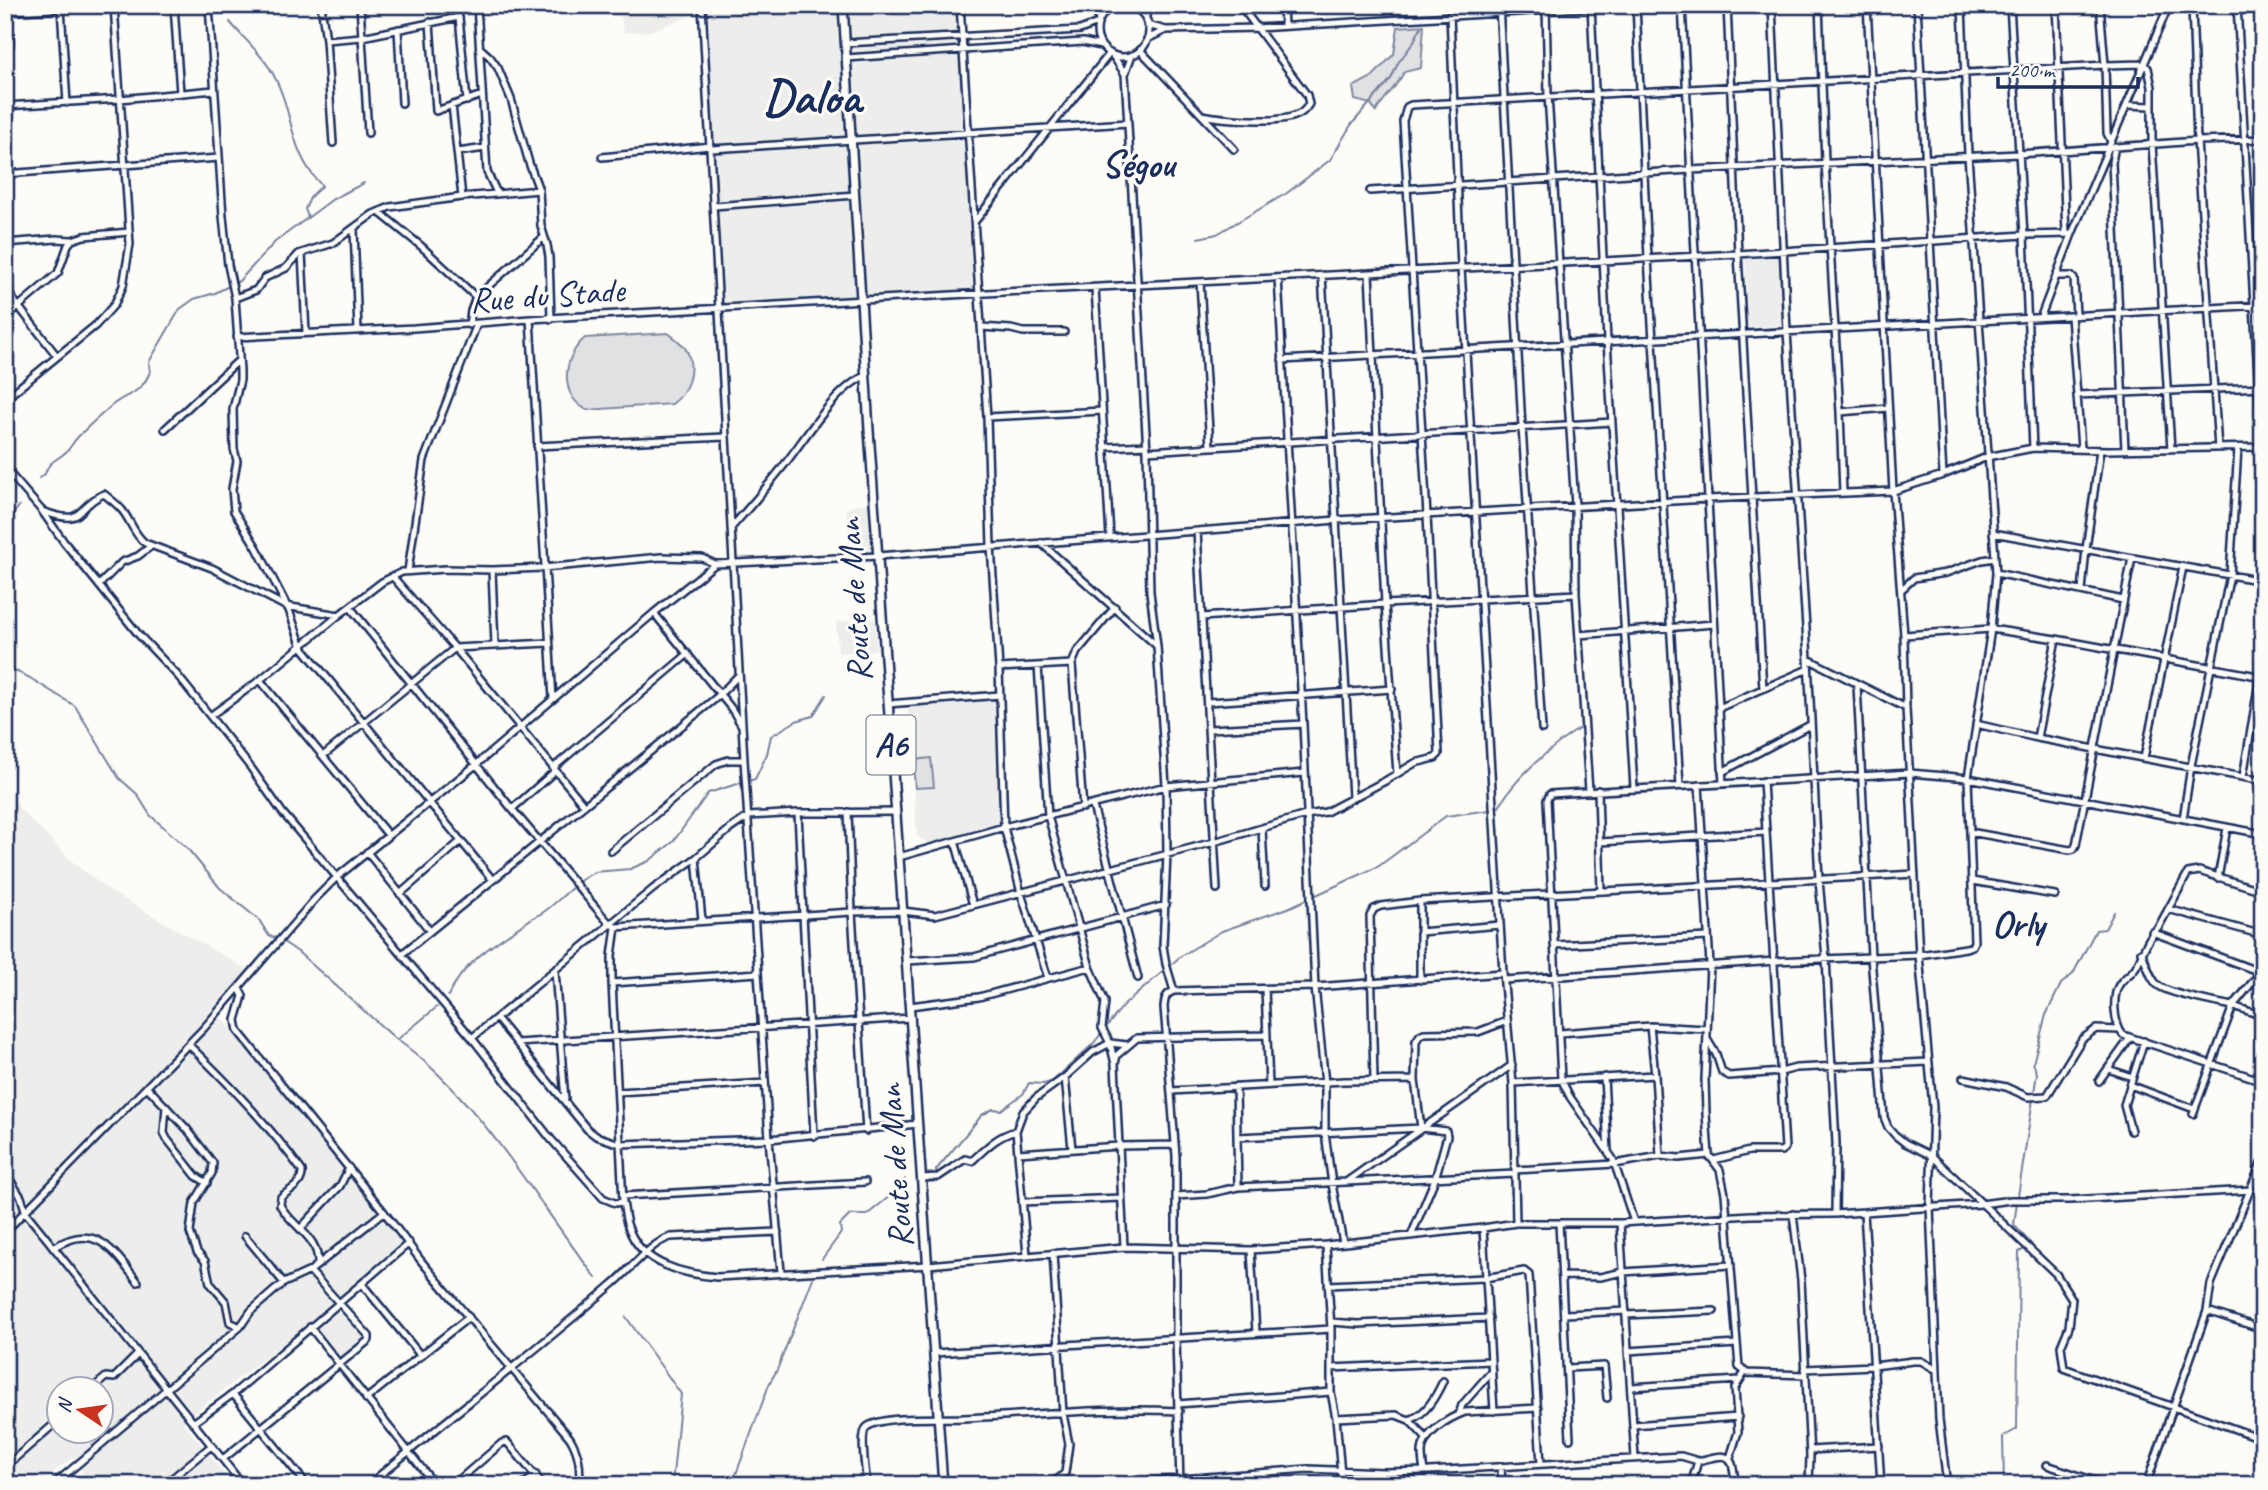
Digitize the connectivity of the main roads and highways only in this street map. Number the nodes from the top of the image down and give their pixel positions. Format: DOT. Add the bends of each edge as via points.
graph roads {
  1 [pos="843,5"];
  2 [pos="943,1485"];
  1 -- 2 [label="highway, Route de Man / A6"];
}
